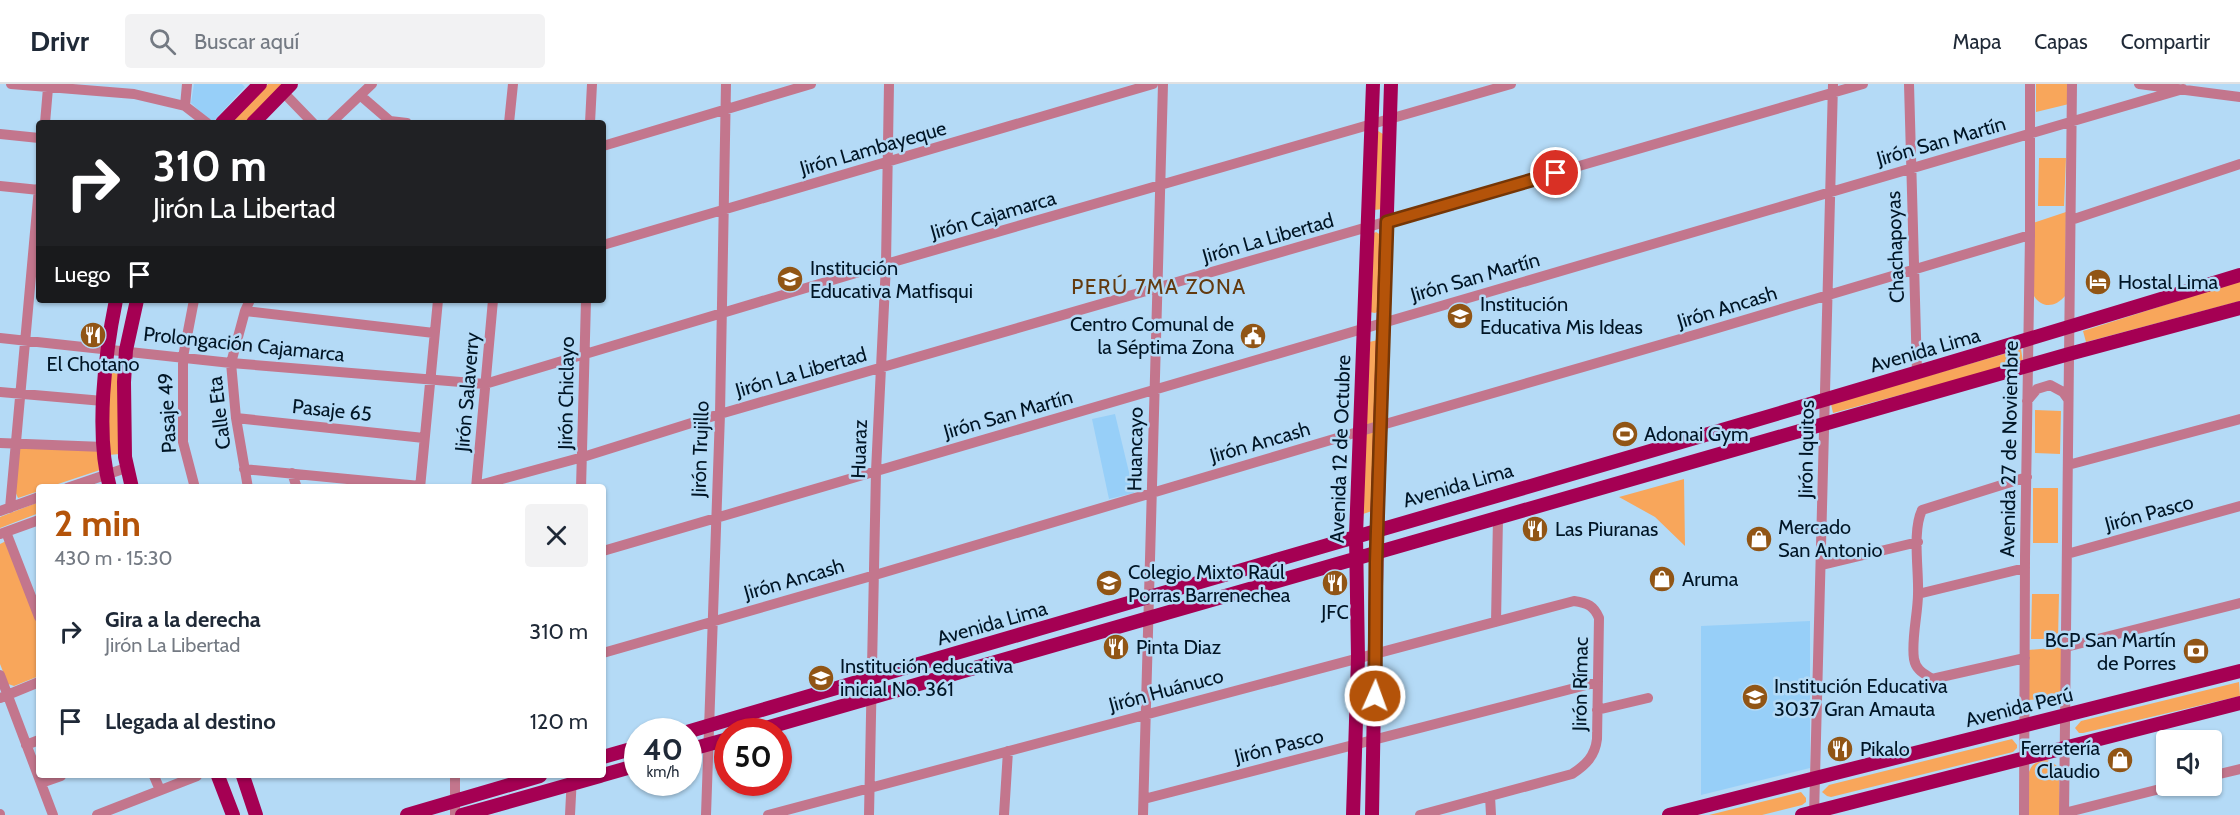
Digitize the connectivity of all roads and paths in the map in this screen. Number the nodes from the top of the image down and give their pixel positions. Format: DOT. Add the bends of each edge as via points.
graph roads {
  1 [pos="11,84"];
  2 [pos="187,84"];
  3 [pos="372,84"];
  4 [pos="513,84"];
  5 [pos="592,84"];
  6 [pos="726,84"];
  7 [pos="811,84"];
  8 [pos="889,84"];
  9 [pos="1153,84"];
  10 [pos="1163,84"];
  11 [pos="1373,84"];
  12 [pos="1391,84"];
  13 [pos="1511,84"];
  14 [pos="1863,84"];
  15 [pos="1909,84"];
  16 [pos="2030,84"];
  17 [pos="2072,84"];
  18 [pos="2139,84"];
  19 [pos="258,85"];
  20 [pos="48,88"];
  21 [pos="287,88"];
  22 [pos="134,89"];
  23 [pos="1833,89"];
  24 [pos="2184,89"];
  25 [pos="361,96"];
  26 [pos="2240,97"];
  27 [pos="185,106"];
  28 [pos="726,109"];
  29 [pos="45,120"];
  30 [pos="203,120"];
  31 [pos="225,120"];
  32 [pos="256,120"];
  33 [pos="311,120"];
  34 [pos="334,120"];
  35 [pos="389,120"];
  36 [pos="509,120"];
  37 [pos="590,120"];
  38 [pos="1390,120"];
  39 [pos="2072,122"];
  40 [pos="1372,125"];
  41 [pos="0,134"];
  42 [pos="2030,134"];
  43 [pos="36,138"];
  44 [pos="606,145"];
  45 [pos="887,163"];
  46 [pos="2240,165"];
  47 [pos="1910,169"];
  48 [pos="0,186"];
  49 [pos="1161,186"];
  50 [pos="36,189"];
  51 [pos="1829,193"];
  52 [pos="723,211"];
  53 [pos="2071,220"];
  54 [pos="1387,222"];
  55 [pos="1367,228"];
  56 [pos="2030,235"];
  57 [pos="606,244"];
  58 [pos="36,256"];
  59 [pos="886,264"];
  60 [pos="1914,269"];
  61 [pos="2240,275"];
  62 [pos="34,288"];
  63 [pos="1159,289"];
  64 [pos="1827,296"];
  65 [pos="115,303"];
  66 [pos="136,303"];
  67 [pos="193,303"];
  68 [pos="249,303"];
  69 [pos="438,303"];
  70 [pos="493,303"];
  71 [pos="586,303"];
  72 [pos="2240,308"];
  73 [pos="245,311"];
  74 [pos="720,314"];
  75 [pos="1383,323"];
  76 [pos="2069,327"];
  77 [pos="1363,329"];
  78 [pos="434,333"];
  79 [pos="0,338"];
  80 [pos="25,340"];
  81 [pos="2030,340"];
  82 [pos="106,348"];
  83 [pos="126,350"];
  84 [pos="584,353"];
  85 [pos="2069,354"];
  86 [pos="183,357"];
  87 [pos="231,363"];
  88 [pos="2029,366"];
  89 [pos="881,369"];
  90 [pos="1917,372"];
  91 [pos="430,379"];
  92 [pos="485,384"];
  93 [pos="1154,390"];
  94 [pos="0,392"];
  95 [pos="20,394"];
  96 [pos="2068,399"];
  97 [pos="1826,400"];
  98 [pos="104,401"];
  99 [pos="2027,401"];
  100 [pos="720,414"];
  101 [pos="236,418"];
  102 [pos="2240,419"];
  103 [pos="1824,423"];
  104 [pos="1380,426"];
  105 [pos="1361,431"];
  106 [pos="1698,436"];
  107 [pos="424,438"];
  108 [pos="0,443"];
  109 [pos="15,444"];
  110 [pos="104,447"];
  111 [pos="583,457"];
  112 [pos="1697,461"];
  113 [pos="2068,465"];
  114 [pos="126,468"];
  115 [pos="244,469"];
  116 [pos="876,471"];
  117 [pos="106,473"];
  118 [pos="292,473"];
  119 [pos="2026,477"];
  120 [pos="77,484"];
  121 [pos="109,484"];
  122 [pos="130,484"];
  123 [pos="194,484"];
  124 [pos="247,484"];
  125 [pos="296,484"];
  126 [pos="393,484"];
  127 [pos="420,484"];
  128 [pos="476,484"];
  129 [pos="487,484"];
  130 [pos="581,484"];
  131 [pos="1152,492"];
  132 [pos="36,498"];
  133 [pos="2240,506"];
  134 [pos="5,509"];
  135 [pos="716,518"];
  136 [pos="1498,518"];
  137 [pos="36,521"];
  138 [pos="1377,529"];
  139 [pos="3,533"];
  140 [pos="1356,535"];
  141 [pos="1918,542"];
  142 [pos="606,550"];
  143 [pos="1377,553"];
  144 [pos="2067,554"];
  145 [pos="1357,559"];
  146 [pos="1822,565"];
  147 [pos="2025,568"];
  148 [pos="875,575"];
  149 [pos="1918,594"];
  150 [pos="1150,597"];
  151 [pos="1574,601"];
  152 [pos="2240,603"];
  153 [pos="36,610"];
  154 [pos="1149,618"];
  155 [pos="714,620"];
  156 [pos="1496,622"];
  157 [pos="2066,647"];
  158 [pos="606,652"];
  159 [pos="1376,653"];
  160 [pos="1358,658"];
  161 [pos="2025,658"];
  162 [pos="2240,671"];
  163 [pos="0,675"];
  164 [pos="872,678"];
  165 [pos="1598,682"];
  166 [pos="36,683"];
  167 [pos="4,696"];
  168 [pos="872,698"];
  169 [pos="1648,698"];
  170 [pos="2240,703"];
  171 [pos="1598,710"];
  172 [pos="1147,714"];
  173 [pos="2065,715"];
  174 [pos="792,721"];
  175 [pos="2026,725"];
  176 [pos="708,726"];
  177 [pos="702,728"];
  178 [pos="1374,740"];
  179 [pos="36,741"];
  180 [pos="714,743"];
  181 [pos="708,745"];
  182 [pos="1355,745"];
  183 [pos="26,746"];
  184 [pos="702,746"];
  185 [pos="2065,748"];
  186 [pos="624,751"];
  187 [pos="1008,751"];
  188 [pos="606,756"];
  189 [pos="2025,758"];
  190 [pos="624,769"];
  191 [pos="2240,769"];
  192 [pos="36,771"];
  193 [pos="2222,773"];
  194 [pos="606,774"];
  195 [pos="39,778"];
  196 [pos="55,778"];
  197 [pos="155,778"];
  198 [pos="192,778"];
  199 [pos="219,778"];
  200 [pos="244,778"];
  201 [pos="454,778"];
  202 [pos="535,778"];
  203 [pos="1817,778"];
  204 [pos="572,779"];
  205 [pos="41,783"];
  206 [pos="870,788"];
  207 [pos="160,790"];
  208 [pos="2156,790"];
  209 [pos="1490,796"];
  210 [pos="1144,799"];
  211 [pos="454,808"];
  212 [pos="1690,812"];
  213 [pos="103,814"];
  214 [pos="1810,814"];
  215 [pos="2064,814"];
  216 [pos="53,815"];
  217 [pos="233,815"];
  218 [pos="256,815"];
  219 [pos="407,815"];
  220 [pos="462,815"];
  221 [pos="570,815"];
  222 [pos="706,815"];
  223 [pos="768,815"];
  224 [pos="869,815"];
  225 [pos="1004,815"];
  226 [pos="1143,815"];
  227 [pos="1353,815"];
  228 [pos="1372,815"];
  229 [pos="1420,815"];
  230 [pos="1491,815"];
  231 [pos="1669,815"];
  232 [pos="2024,815"];
  1 -- 20 [label="street"];
  2 -- 27 [label="street"];
  3 -- 25 [label="street"];
  4 -- 36 [label="street"];
  5 -- 37 [label="street"];
  6 -- 28 [label="street, Jirón Trujillo"];
  7 -- 28 [label="street"];
  8 -- 45 [label="street, Huaraz"];
  9 -- 45 [label="street, Jirón Lambayeque"];
  10 -- 49 [label="street, Huancayo"];
  11 -- 40 [label="main road, Avenida 12 de Octubre"];
  12 -- 38 [label="main road, Avenida 12 de Octubre"];
  13 -- 38 [label="street, Jirón Cajamarca"];
  14 -- 23 [label="street, Jirón La Libertad"];
  15 -- 47 [label="street, Chachapoyas"];
  16 -- 42 [label="street, Avenida 27 de Noviembre"];
  17 -- 39 [label="street"];
  18 -- 24 [label="street"];
  19 -- 31 [label="main road"];
  20 -- 22 [label="street"];
  20 -- 29 [label="street"];
  21 -- 32 [label="main road"];
  21 -- 33 [label="street"];
  22 -- 27 [label="street"];
  23 -- 51 [label="street, Jirón Iquitos"];
  23 -- 54 [label="street, Jirón La Libertad"];
  24 -- 26 [label="street"];
  24 -- 39 [label="street, Jirón San Martín"];
  25 -- 34 [label="street"];
  25 -- 35 [label="street"];
  27 -- 30 [label="street"];
  28 -- 44 [label="street"];
  28 -- 52 [label="street, Jirón Trujillo"];
  38 -- 40 [label="street, Jirón Cajamarca"];
  38 -- 54 [label="main road, Avenida 12 de Octubre"];
  39 -- 42 [label="street, Jirón San Martín"];
  39 -- 53 [label="street"];
  40 -- 49 [label="street, Jirón Cajamarca"];
  40 -- 55 [label="main road, Avenida 12 de Octubre"];
  41 -- 43 [label="street"];
  42 -- 47 [label="street, Jirón San Martín"];
  42 -- 56 [label="street, Avenida 27 de Noviembre"];
  45 -- 52 [label="street, Jirón Lambayeque"];
  45 -- 59 [label="street, Huaraz"];
  46 -- 53 [label="street"];
  47 -- 51 [label="street, Jirón San Martín"];
  47 -- 60 [label="street, Chachapoyas"];
  48 -- 50 [label="street"];
  49 -- 59 [label="street, Jirón Cajamarca"];
  49 -- 63 [label="street, Huancayo"];
  51 -- 64 [label="street, Jirón Iquitos"];
  51 -- 75 [label="street, Jirón San Martín"];
  52 -- 57 [label="street, Jirón Lambayeque"];
  52 -- 74 [label="street, Jirón Trujillo"];
  53 -- 76 [label="street"];
  54 -- 55 [label="street, Jirón La Libertad"];
  54 -- 75 [label="main road, Avenida 12 de Octubre"];
  55 -- 63 [label="street, Jirón La Libertad"];
  55 -- 77 [label="main road, Avenida 12 de Octubre"];
  56 -- 60 [label="street, Jirón Ancash"];
  56 -- 81 [label="street, Avenida 27 de Noviembre"];
  58 -- 62 [label="street"];
  59 -- 74 [label="street, Jirón Cajamarca"];
  59 -- 89 [label="street, Huaraz"];
  60 -- 64 [label="street, Jirón Ancash"];
  60 -- 90 [label="street, Chachapoyas"];
  61 -- 76 [label="main road, Avenida Lima"];
  62 -- 80 [label="street"];
  63 -- 89 [label="street, Jirón La Libertad"];
  63 -- 93 [label="street, Huancayo"];
  64 -- 97 [label="street, Jirón Iquitos"];
  64 -- 104 [label="street, Jirón Ancash"];
  65 -- 82 [label="main road"];
  66 -- 83 [label="main road"];
  67 -- 86 [label="street, Pasaje 49"];
  68 -- 73 [label="street, Calle Eta"];
  69 -- 78 [label="street"];
  70 -- 92 [label="street, Jirón Salaverry"];
  71 -- 84 [label="street, Jirón Chiclayo"];
  72 -- 85 [label="main road, Avenida Lima"];
  73 -- 78 [label="street"];
  73 -- 87 [label="street, Calle Eta"];
  74 -- 84 [label="street, Jirón Cajamarca"];
  74 -- 100 [label="street, Jirón Trujillo"];
  75 -- 77 [label="street, Jirón San Martín"];
  75 -- 104 [label="main road, Avenida 12 de Octubre"];
  76 -- 81 [label="main road, Avenida Lima"];
  76 -- 85 [label="street"];
  77 -- 93 [label="street, Jirón San Martín"];
  77 -- 105 [label="main road, Avenida 12 de Octubre"];
  78 -- 91 [label="street"];
  79 -- 80 [label="street, Prolongación Cajamarca"];
  80 -- 82 [label="street, Prolongación Cajamarca"];
  80 -- 95 [label="street"];
  81 -- 88 [label="street, Avenida 27 de Noviembre"];
  81 -- 90 [label="main road, Avenida Lima"];
  82 -- 83 [label="street, Prolongación Cajamarca"];
  82 -- 98 [label="main road"];
  83 -- 86 [label="street, Prolongación Cajamarca"];
  83 -- 114 [label="main road"];
  84 -- 92 [label="street, Jirón Cajamarca"];
  84 -- 111 [label="street, Jirón Chiclayo"];
  85 -- 88 [label="main road, Avenida Lima"];
  85 -- 96 [label="street"];
  86 -- 87 [label="street, Prolongación Cajamarca"];
  86 -- 123 [label="street, Pasaje 49" via="183,442"];
  87 -- 91 [label="street, Prolongación Cajamarca"];
  87 -- 101 [label="street, Calle Eta"];
  88 -- 99 [label="street, Avenida 27 de Noviembre"];
  88 -- 103 [label="main road, Avenida Lima"];
  89 -- 100 [label="street, Jirón La Libertad"];
  89 -- 116 [label="street, Huaraz"];
  90 -- 97 [label="main road, Avenida Lima"];
  91 -- 92 [label="street, Prolongación Cajamarca"];
  91 -- 107 [label="street"];
  92 -- 128 [label="street, Jirón Salaverry"];
  93 -- 116 [label="street, Jirón San Martín"];
  93 -- 131 [label="street, Huancayo"];
  94 -- 95 [label="street"];
  95 -- 98 [label="street"];
  95 -- 109 [label="street"];
  96 -- 99 [label="street" via="2050,385 2037,389"];
  96 -- 113 [label="street"];
  97 -- 103 [label="street, Jirón Iquitos"];
  97 -- 106 [label="main road, Avenida Lima"];
  98 -- 110 [label="main road"];
  99 -- 119 [label="street, Avenida 27 de Noviembre"];
  100 -- 111 [label="street, Jirón La Libertad"];
  100 -- 135 [label="street, Jirón Trujillo"];
  101 -- 107 [label="street, Pasaje 65"];
  101 -- 115 [label="street, Calle Eta"];
  102 -- 113 [label="street"];
  103 -- 112 [label="main road, Avenida Lima"];
  103 -- 146 [label="street, Jirón Iquitos"];
  104 -- 105 [label="street, Jirón Ancash"];
  104 -- 138 [label="main road, Avenida 12 de Octubre"];
  105 -- 131 [label="street, Jirón Ancash"];
  105 -- 140 [label="main road, Avenida 12 de Octubre"];
  106 -- 112 [label="main road"];
  106 -- 138 [label="main road, Avenida Lima"];
  107 -- 127 [label="street"];
  108 -- 109 [label="street"];
  109 -- 110 [label="street"];
  109 -- 134 [label="street"];
  110 -- 117 [label="main road"];
  111 -- 129 [label="street, Jirón La Libertad"];
  111 -- 130 [label="street, Jirón Chiclayo"];
  112 -- 136 [label="main road, Avenida Lima"];
  113 -- 144 [label="street"];
  114 -- 117 [label="street"];
  114 -- 122 [label="main road"];
  115 -- 118 [label="street"];
  115 -- 124 [label="street, Calle Eta"];
  116 -- 135 [label="street, Jirón San Martín"];
  116 -- 148 [label="street, Huaraz"];
  117 -- 120 [label="street"];
  117 -- 121 [label="main road"];
  118 -- 125 [label="street"];
  118 -- 126 [label="street"];
  119 -- 141 [label="street" via="1922,510"];
  119 -- 147 [label="street, Avenida 27 de Noviembre"];
  131 -- 148 [label="street, Jirón Ancash"];
  131 -- 150 [label="street, Huancayo"];
  132 -- 134 [label="street"];
  133 -- 144 [label="street, Jirón Pasco"];
  135 -- 142 [label="street, Jirón San Martín"];
  135 -- 155 [label="street, Jirón Trujillo"];
  136 -- 143 [label="main road, Avenida Lima"];
  136 -- 156 [label="street"];
  137 -- 139 [label="street"];
  138 -- 140 [label="main road, Avenida Lima"];
  138 -- 143 [label="main road, Avenida 12 de Octubre"];
  139 -- 153 [label="street"];
  140 -- 145 [label="main road, Avenida 12 de Octubre"];
  140 -- 150 [label="main road, Avenida Lima"];
  141 -- 146 [label="street"];
  141 -- 149 [label="street"];
  143 -- 145 [label="main road, Avenida Lima"];
  143 -- 159 [label="main road, Avenida 12 de Octubre"];
  144 -- 157 [label="street"];
  145 -- 154 [label="main road, Avenida Lima"];
  145 -- 160 [label="main road, Avenida 12 de Octubre"];
  146 -- 203 [label="street, Jirón Iquitos"];
  147 -- 149 [label="street"];
  147 -- 161 [label="street, Avenida 27 de Noviembre"];
  148 -- 155 [label="street, Jirón Ancash"];
  148 -- 164 [label="street, Huaraz"];
  149 -- 161 [label="street" via="1914,658 1918,669 1932,680"];
  150 -- 154 [label="street, Huancayo"];
  150 -- 164 [label="main road, Avenida Lima"];
  151 -- 156 [label="street, Jirón Huánuco"];
  151 -- 165 [label="street, Jirón Rímac" via="1590,604 1599,618"];
  152 -- 157 [label="street"];
  154 -- 168 [label="main road, Avenida Lima"];
  154 -- 172 [label="street, Huancayo"];
  155 -- 158 [label="street, Jirón Ancash"];
  155 -- 176 [label="street, Jirón Trujillo"];
  156 -- 159 [label="street, Jirón Huánuco"];
  157 -- 173 [label="street"];
  159 -- 160 [label="street, Jirón Huánuco"];
  159 -- 178 [label="main road, Avenida 12 de Octubre"];
  160 -- 172 [label="street, Jirón Huánuco"];
  160 -- 182 [label="main road, Avenida 12 de Octubre"];
  161 -- 175 [label="street, Avenida 27 de Noviembre"];
  162 -- 173 [label="main road, Avenida Perú"];
  163 -- 167 [label="street"];
  164 -- 168 [label="street, Huaraz"];
  164 -- 176 [label="main road, Avenida Lima"];
  165 -- 171 [label="street, Jirón Rímac"];
  165 -- 178 [label="street, Jirón Pasco"];
  166 -- 167 [label="street"];
  167 -- 183 [label="street"];
  168 -- 174 [label="main road, Avenida Lima"];
  168 -- 206 [label="street, Huaraz"];
  169 -- 171 [label="street"];
  170 -- 185 [label="main road"];
  171 -- 209 [label="street, Jirón Rímac" via="1593,754 1582,767 1572,774"];
  172 -- 187 [label="street, Jirón Huánuco"];
  172 -- 210 [label="street, Huancayo"];
  173 -- 175 [label="main road, Avenida Perú"];
  173 -- 185 [label="street"];
  175 -- 189 [label="street, Avenida 27 de Noviembre"];
  175 -- 203 [label="main road, Avenida Perú"];
  176 -- 177 [label="main road, Avenida Lima"];
  176 -- 181 [label="street, Jirón Trujillo"];
  178 -- 182 [label="street, Jirón Pasco"];
  178 -- 228 [label="main road, Avenida 12 de Octubre"];
  179 -- 183 [label="street"];
  180 -- 181 [label="main road"];
  181 -- 184 [label="main road"];
  181 -- 222 [label="street, Jirón Trujillo"];
  182 -- 210 [label="street, Jirón Pasco"];
  182 -- 227 [label="main road, Avenida 12 de Octubre"];
  183 -- 192 [label="street"];
  185 -- 189 [label="main road"];
  185 -- 215 [label="street"];
  186 -- 188 [label="main road"];
  187 -- 206 [label="street, Jirón Huánuco"];
  187 -- 225 [label="street"];
  189 -- 214 [label="main road"];
  189 -- 232 [label="street, Avenida 27 de Noviembre"];
  190 -- 194 [label="main road"];
  191 -- 193 [label="street"];
  195 -- 205 [label="street"];
  196 -- 205 [label="street"];
  197 -- 207 [label="street"];
  198 -- 207 [label="street"];
  199 -- 217 [label="main road"];
  200 -- 218 [label="main road"];
  201 -- 211 [label="street"];
  202 -- 211 [label="main road"];
  203 -- 212 [label="main road, Avenida Perú"];
  203 -- 214 [label="street, Jirón Iquitos"];
  204 -- 220 [label="main road"];
  204 -- 221 [label="street"];
  205 -- 216 [label="street"];
  206 -- 223 [label="street, Jirón Huánuco"];
  206 -- 224 [label="street, Huaraz"];
  207 -- 213 [label="street"];
  208 -- 215 [label="street"];
  209 -- 229 [label="street"];
  209 -- 230 [label="street"];
  210 -- 226 [label="street, Huancayo"];
  211 -- 219 [label="main road"];
  212 -- 231 [label="main road, Avenida Perú"];
}
